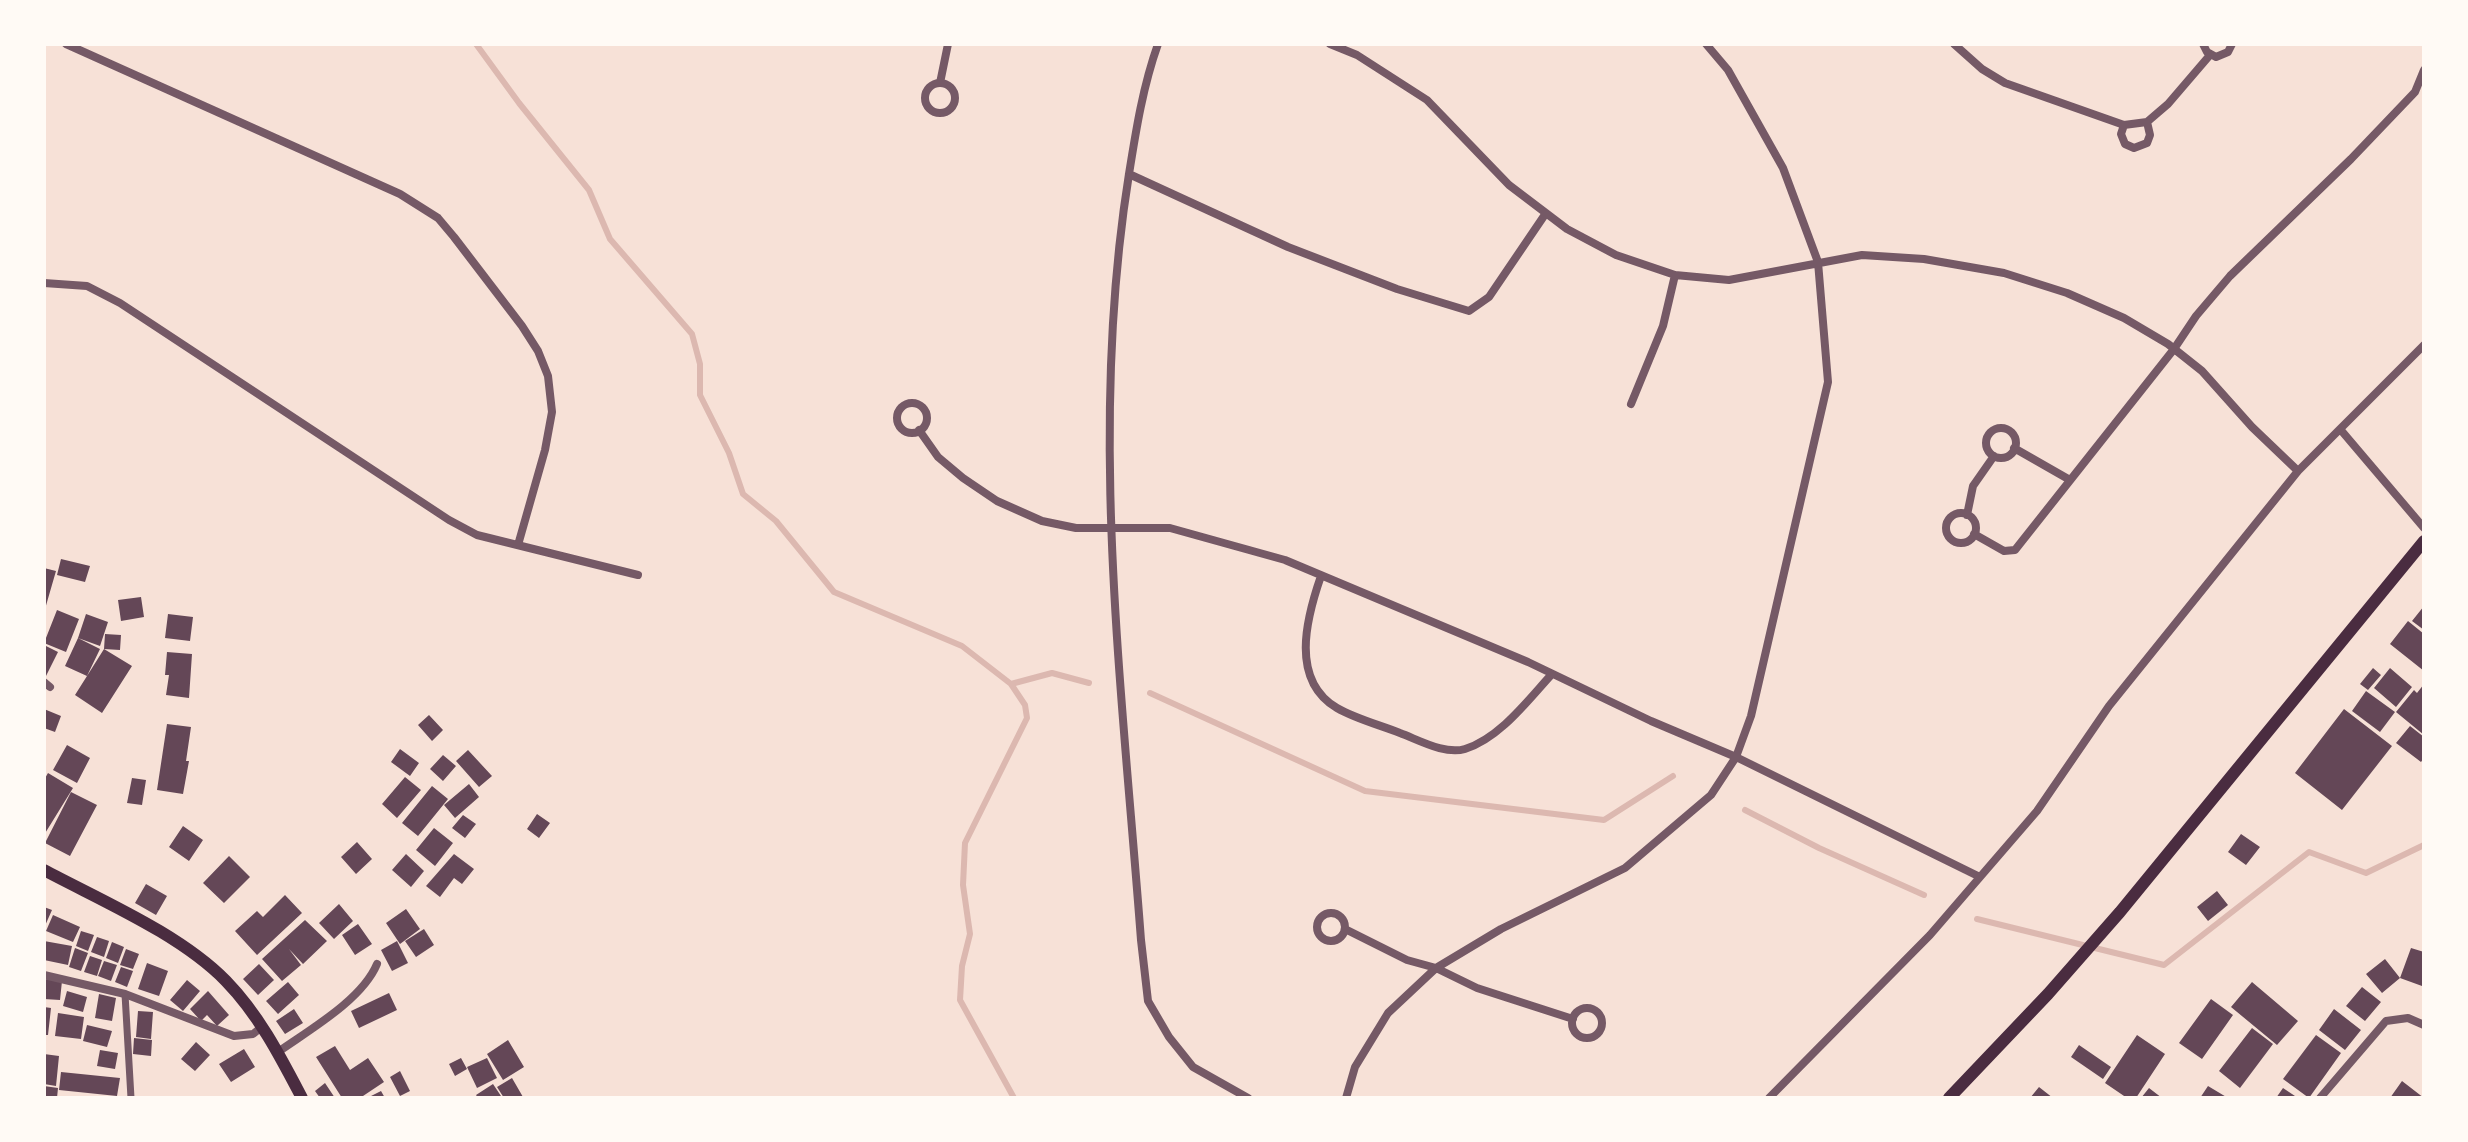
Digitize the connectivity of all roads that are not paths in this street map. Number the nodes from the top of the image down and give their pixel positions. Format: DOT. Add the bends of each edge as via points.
graph roads {
  1 [pos="66,44"];
  2 [pos="948,44"];
  3 [pos="1158,44"];
  4 [pos="1330,44"];
  5 [pos="1706,44"];
  6 [pos="1955,44"];
  7 [pos="2203,44"];
  8 [pos="2232,44"];
  9 [pos="2210,55"];
  10 [pos="2424,70"];
  11 [pos="940,83"];
  12 [pos="2147,122"];
  13 [pos="2124,125"];
  14 [pos="1129,174"];
  15 [pos="1546,213"];
  16 [pos="1818,262"];
  17 [pos="1675,275"];
  18 [pos="44,283"];
  19 [pos="2424,345"];
  20 [pos="2174,349"];
  21 [pos="1631,404"];
  22 [pos="2340,429"];
  23 [pos="919,430"];
  24 [pos="2014,448"];
  25 [pos="1994,456"];
  26 [pos="2298,471"];
  27 [pos="2070,480"];
  28 [pos="1967,515"];
  29 [pos="1111,527"];
  30 [pos="2424,528"];
  31 [pos="1974,534"];
  32 [pos="2424,541"];
  33 [pos="518,545"];
  34 [pos="638,575"];
  35 [pos="1321,576"];
  36 [pos="1552,674"];
  37 [pos="1736,757"];
  38 [pos="44,870"];
  39 [pos="1980,877"];
  40 [pos="1345,929"];
  41 [pos="377,964"];
  42 [pos="1436,968"];
  43 [pos="44,975"];
  44 [pos="125,994"];
  45 [pos="1573,1019"];
  46 [pos="2424,1025"];
  47 [pos="263,1026"];
  48 [pos="278,1052"];
  49 [pos="131,1098"];
  50 [pos="302,1098"];
  51 [pos="1248,1098"];
  52 [pos="1346,1098"];
  53 [pos="1769,1098"];
  54 [pos="1949,1098"];
  55 [pos="2320,1098"];
  1 -- 33 [label="street" via="400,194 438,218 522,326 548,376 550,424"];
  2 -- 11 [label="street"];
  3 -- 14 [label="street"];
  4 -- 15 [label="street" via="1427,100 1509,185"];
  5 -- 16 [label="street" via="1728,70 1783,168"];
  6 -- 13 [label="street" via="2005,83"];
  7 -- 9 [label="street"];
  8 -- 9 [label="street" via="2225,55"];
  9 -- 12 [label="street"];
  10 -- 20 [label="street" via="2415,92 2230,276"];
  12 -- 13 [label="street"];
  12 -- 13 [label="street" via="2149,139 2139,148 2122,140"];
  14 -- 15 [label="street" via="1288,247 1469,311 1489,297"];
  14 -- 29 [label="street" via="1117,256 1112,350"];
  15 -- 17 [label="street" via="1616,255"];
  16 -- 17 [label="street" via="1729,280"];
  16 -- 20 [label="street" via="1862,255 2004,273 2124,318"];
  16 -- 37 [label="street" via="1828,382 1751,716"];
  17 -- 21 [label="street" via="1663,326"];
  18 -- 33 [label="street" via="87,286 120,303 449,520 477,535"];
  19 -- 22 [label="street"];
  20 -- 26 [label="street"];
  20 -- 27 [label="street"];
  22 -- 26 [label="street"];
  22 -- 30 [label="street"];
  23 -- 29 [label="street" via="938,457 997,501 1042,521 1076,528"];
  24 -- 25 [label="street" via="2004,457"];
  24 -- 25 [label="street" via="2014,435 1997,429 1986,443"];
  24 -- 27 [label="street"];
  25 -- 28 [label="street" via="1973,486"];
  26 -- 39 [label="street" via="2109,706 2037,811"];
  27 -- 31 [label="street" via="2015,550 2004,551"];
  28 -- 31 [label="street" via="1975,525"];
  28 -- 31 [label="street" via="1949,520 1947,534 1959,543"];
  29 -- 35 [label="street" via="1170,528 1285,560"];
  29 -- 51 [label="street" via="1148,1001 1193,1067"];
  32 -- 54 [label="main road" via="2120,912"];
  33 -- 34 [label="street"];
  35 -- 36 [label="street"];
  35 -- 36 [label="street" via="1308,615 1305,661 1318,694 1339,709 1442,748 1462,750 1483,741 1515,714"];
  36 -- 37 [label="street"];
  37 -- 39 [label="street"];
  37 -- 42 [label="street" via="1711,795 1625,868 1501,929"];
  38 -- 47 [label="main road" via="179,943 225,980"];
  39 -- 53 [label="street"];
  40 -- 42 [label="street" via="1407,960"];
  41 -- 48 [label="street" via="353,995"];
  42 -- 45 [label="street" via="1477,988"];
  42 -- 52 [label="street" via="1388,1013 1355,1067"];
  43 -- 44 [label="street"];
  44 -- 47 [label="street" via="234,1036 253,1034"];
  44 -- 49 [label="street"];
  46 -- 55 [label="street" via="2408,1018 2386,1021"];
  47 -- 48 [label="main road"];
  48 -- 50 [label="main road"];
}
